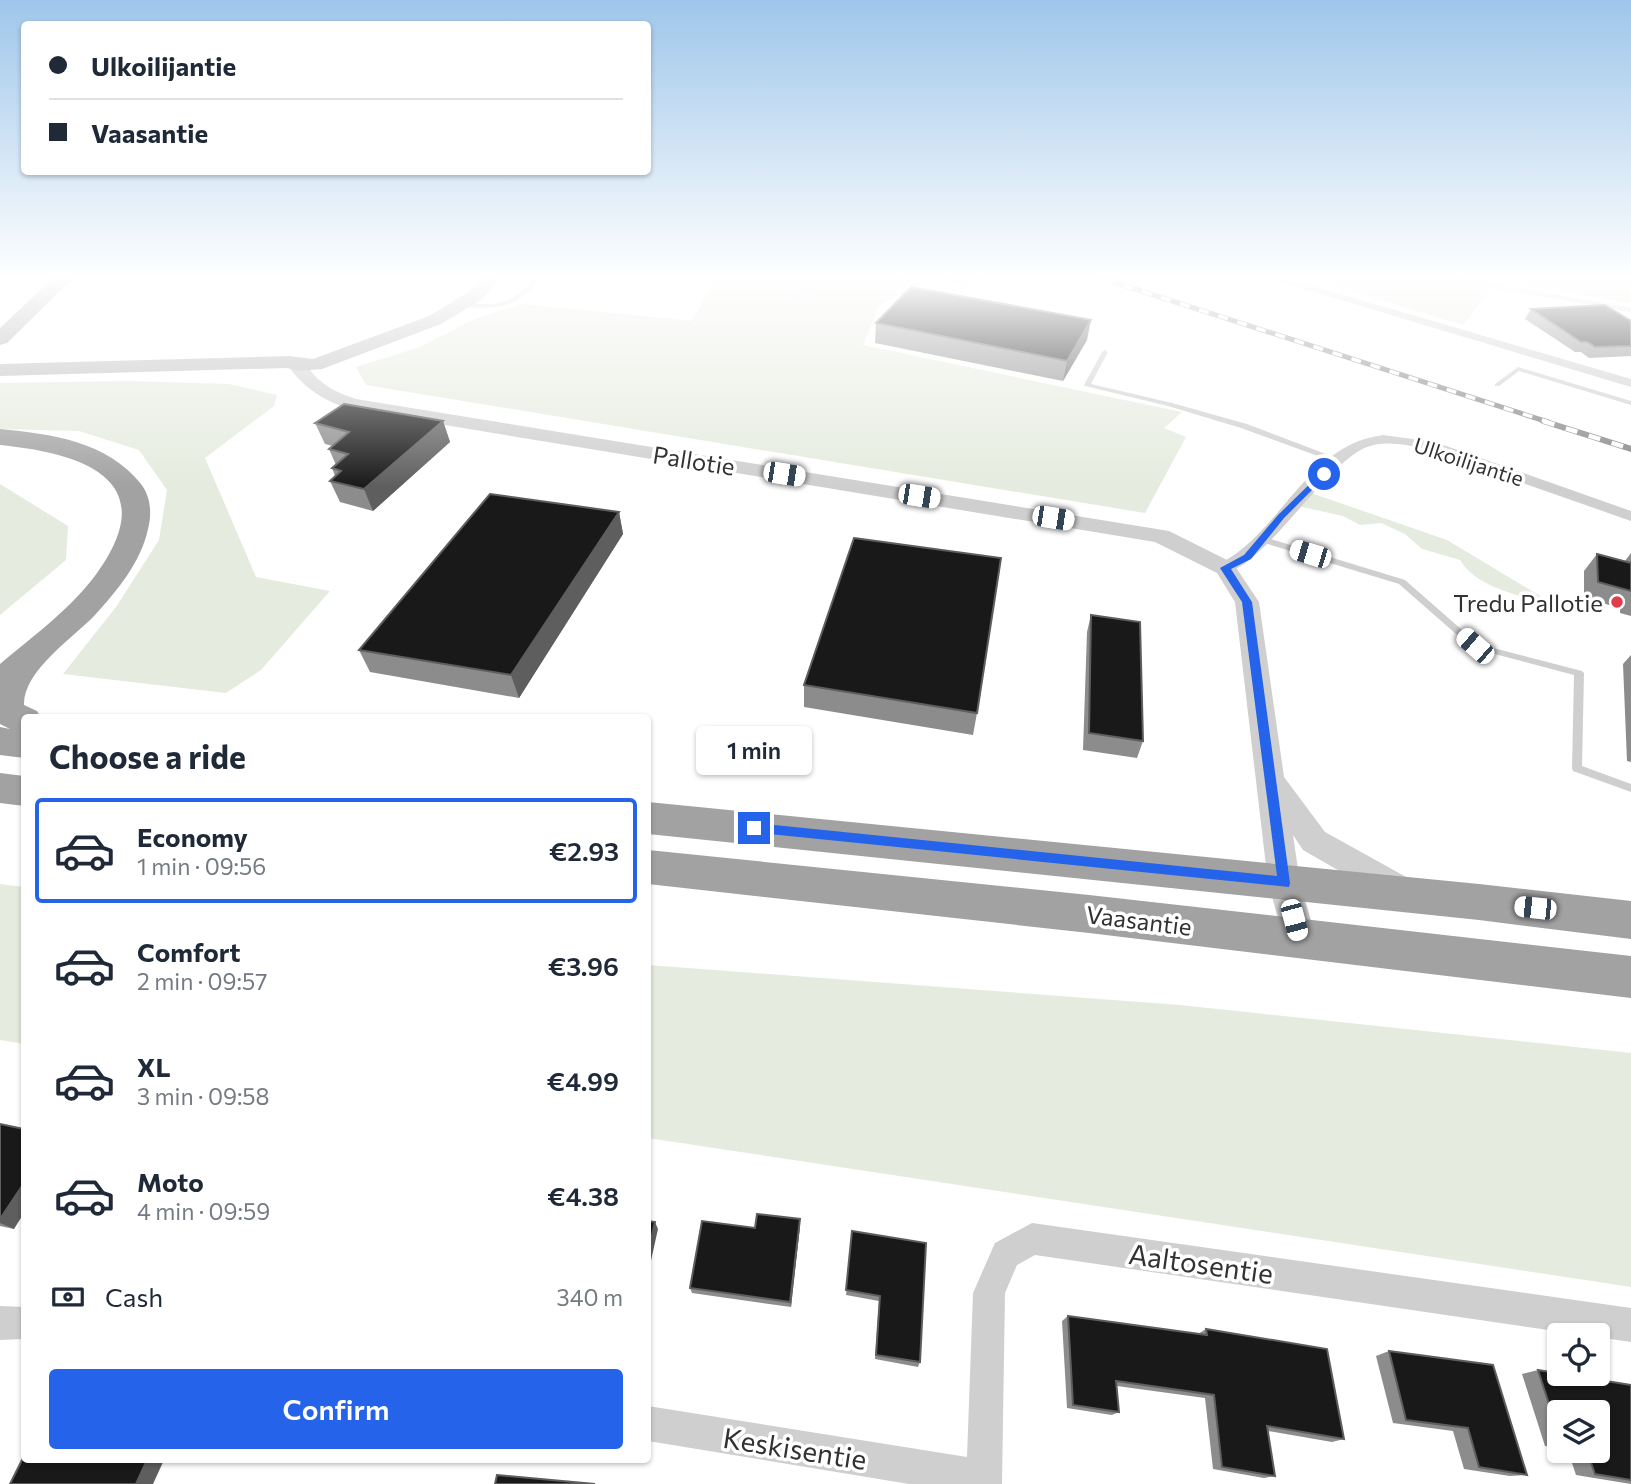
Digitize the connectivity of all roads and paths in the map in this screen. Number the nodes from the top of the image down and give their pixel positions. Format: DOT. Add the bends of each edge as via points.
graph roads {
  1 [pos="339,348"];
  2 [pos="1516,348"];
  3 [pos="332,350"];
  4 [pos="1105,352"];
  5 [pos="294,356"];
  6 [pos="0,370"];
  7 [pos="1611,377"];
  8 [pos="1631,383"];
  9 [pos="1497,386"];
  10 [pos="323,389"];
  11 [pos="1601,393"];
  12 [pos="1631,403"];
  13 [pos="0,437"];
  14 [pos="1340,461"];
  15 [pos="1631,516"];
  16 [pos="1264,540"];
  17 [pos="1225,568"];
  18 [pos="30,655"];
  19 [pos="0,674"];
  20 [pos="0,684"];
  21 [pos="21,719"];
  22 [pos="0,741"];
  23 [pos="21,744"];
  24 [pos="1271,780"];
  25 [pos="0,788"];
  26 [pos="1631,788"];
  27 [pos="21,791"];
  28 [pos="651,818"];
  29 [pos="651,867"];
  30 [pos="1284,883"];
  31 [pos="1411,896"];
  32 [pos="1631,920"];
  33 [pos="1299,938"];
  34 [pos="1631,977"];
  35 [pos="0,1323"];
  36 [pos="21,1323"];
  37 [pos="1631,1325"];
  38 [pos="651,1425"];
  39 [pos="984,1481"];
  1 -- 3 [label="main road"];
  2 -- 7 [label="street"];
  3 -- 5 [label="main road" via="315,365"];
  3 -- 10 [label="street"];
  4 -- 14 [label="lane" via="1087,386 1183,407"];
  5 -- 6 [label="main road"];
  5 -- 10 [label="street, Pallotie" via="310,381"];
  7 -- 8 [label="street"];
  7 -- 11 [label="lane"];
  9 -- 11 [label="lane" via="1518,369"];
  10 -- 17 [label="street, Pallotie" via="331,397 354,404 1161,536"];
  11 -- 12 [label="lane"];
  13 -- 18 [label="highway" via="55,443 99,458 123,477 136,506 132,541 108,580"];
  14 -- 15 [label="street, Ulkoilijantie" via="1363,444 1411,441"];
  14 -- 16 [label="street, Ulkoilijantie" via="1289,507"];
  16 -- 17 [label="street, Ulkoilijantie" via="1248,557"];
  16 -- 26 [label="lane" via="1402,582 1475,646 1579,673 1577,768"];
  17 -- 24 [label="street" via="1247,602"];
  18 -- 19 [label="highway"];
  18 -- 20 [label="highway"];
  18 -- 21 [label="highway" via="4,703 8,713"];
  22 -- 23 [label="highway"];
  24 -- 30 [label="street"];
  24 -- 31 [label="street" via="1314,841"];
  25 -- 27 [label="highway"];
  28 -- 30 [label="highway, Vaasantie"];
  29 -- 33 [label="highway, Vaasantie"];
  30 -- 31 [label="highway, Vaasantie"];
  30 -- 33 [label="street"];
  31 -- 32 [label="highway, Vaasantie"];
  33 -- 34 [label="highway, Vaasantie"];
  35 -- 36 [label="street"];
  37 -- 39 [label="street, Aaltosentie" via="1032,1239 1006,1254 989,1293"];
  38 -- 39 [label="street, Keskisentie"];
}
